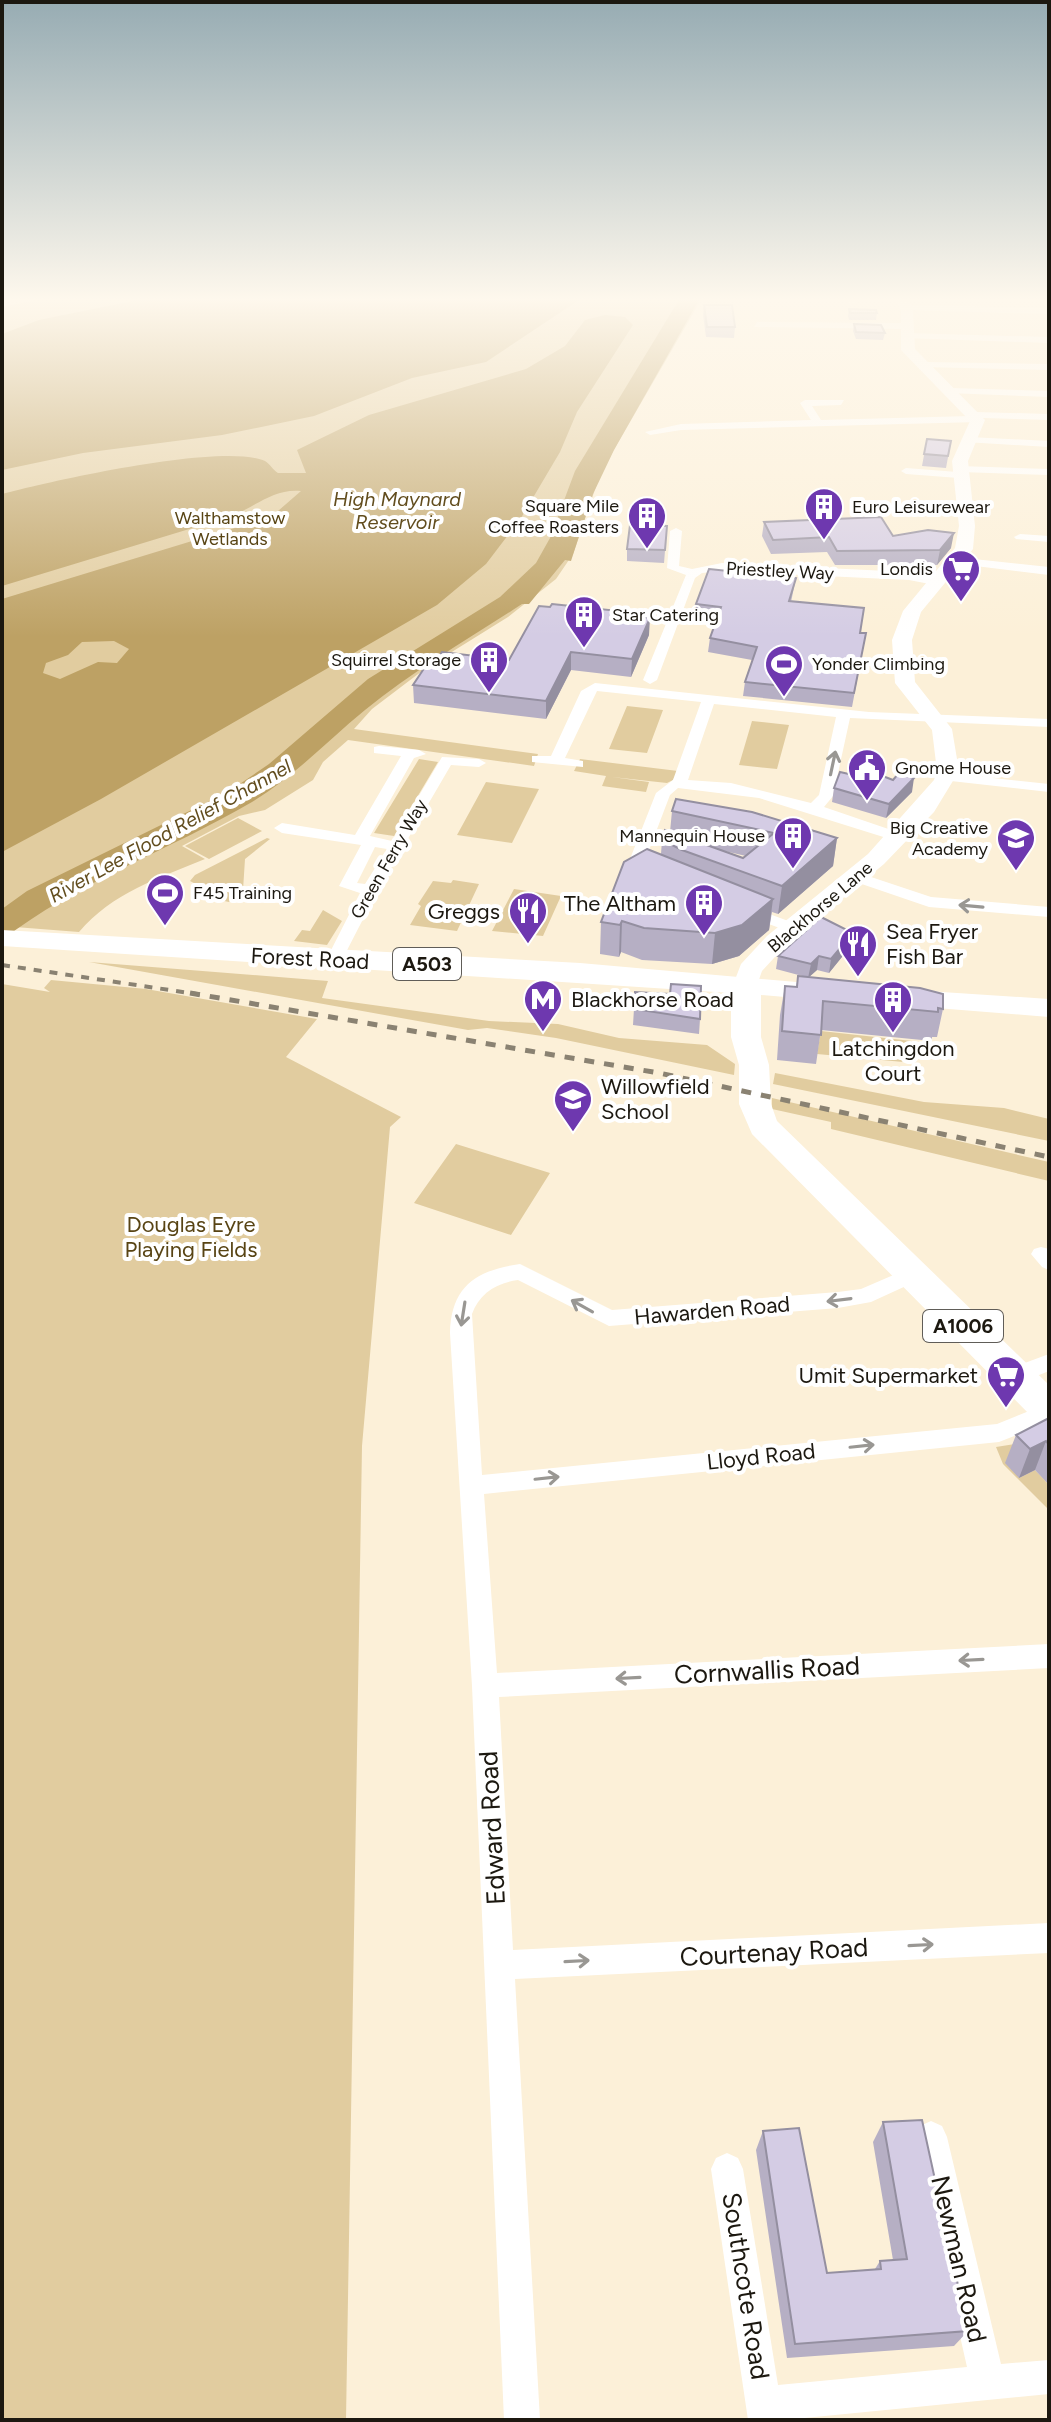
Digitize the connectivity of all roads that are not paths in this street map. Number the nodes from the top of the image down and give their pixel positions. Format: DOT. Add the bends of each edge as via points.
graph roads {
  1 [pos="810,411"];
  2 [pos="970,411"];
  3 [pos="976,417"];
  4 [pos="1049,417"];
  5 [pos="818,423"];
  6 [pos="650,432"];
  7 [pos="969,440"];
  8 [pos="1049,444"];
  9 [pos="906,471"];
  10 [pos="959,472"];
  11 [pos="1049,472"];
  12 [pos="676,531"];
  13 [pos="1020,537"];
  14 [pos="1049,539"];
  15 [pos="955,561"];
  16 [pos="1049,571"];
  17 [pos="693,573"];
  18 [pos="935,581"];
  19 [pos="650,680"];
  20 [pos="709,698"];
  21 [pos="844,713"];
  22 [pos="933,718"];
  23 [pos="1049,723"];
  24 [pos="379,750"];
  25 [pos="537,759"];
  26 [pos="556,762"];
  27 [pos="479,763"];
  28 [pos="578,764"];
  29 [pos="947,777"];
  30 [pos="679,784"];
  31 [pos="1043,788"];
  32 [pos="814,809"];
  33 [pos="282,828"];
  34 [pos="898,837"];
  35 [pos="372,842"];
  36 [pos="856,877"];
  37 [pos="672,884"];
  38 [pos="370,890"];
  39 [pos="737,908"];
  40 [pos="1049,912"];
  41 [pos="793,928"];
  42 [pos="13,939"];
  43 [pos="334,960"];
  44 [pos="746,985"];
  45 [pos="1049,1008"];
  46 [pos="520,1272"];
  47 [pos="912,1275"];
  48 [pos="1049,1362"];
  49 [pos="1014,1376"];
  50 [pos="1049,1411"];
  51 [pos="470,1486"];
  52 [pos="1049,1656"];
  53 [pos="485,1686"];
  54 [pos="1049,1938"];
  55 [pos="499,1965"];
  56 [pos="931,2137"];
  57 [pos="727,2169"];
  58 [pos="1049,2377"];
  59 [pos="988,2382"];
  60 [pos="765,2412"];
  61 [pos="522,2420"];
  1 -- 5 [label="street"];
  2 -- 3 [label="main road"];
  3 -- 4 [label="street"];
  3 -- 5 [label="street"];
  3 -- 7 [label="main road" via="976,431"];
  5 -- 6 [label="street"];
  7 -- 8 [label="street"];
  7 -- 10 [label="main road"];
  9 -- 10 [label="street"];
  10 -- 11 [label="street"];
  10 -- 15 [label="main road" via="967,538"];
  12 -- 17 [label="street" via="672,564"];
  13 -- 14 [label="street"];
  15 -- 16 [label="street"];
  15 -- 18 [label="main road"];
  17 -- 18 [label="street, Priestley Way" via="722,567"];
  17 -- 19 [label="street, Priestley Way"];
  18 -- 22 [label="main road" via="908,618 902,653 905,683"];
  20 -- 21 [label="street"];
  20 -- 26 [label="street" via="590,688"];
  20 -- 30 [label="street"];
  21 -- 22 [label="street"];
  32 -- 21 [label="street, one-way" via="826,796"];
  22 -- 23 [label="street"];
  22 -- 29 [label="main road" via="942,729"];
  24 -- 35 [label="street" via="416,754"];
  25 -- 26 [label="street"];
  26 -- 28 [label="street"];
  27 -- 38 [label="street, Green Ferry Way" via="447,760"];
  29 -- 31 [label="street"];
  29 -- 34 [label="main road, Blackhorse Lane"];
  30 -- 32 [label="street" via="750,793"];
  30 -- 37 [label="street" via="663,793 638,859 647,871"];
  32 -- 34 [label="street"];
  33 -- 35 [label="street"];
  34 -- 36 [label="main road, Blackhorse Lane"];
  35 -- 38 [label="street" via="347,886"];
  40 -- 36 [label="street, one-way" via="929,902"];
  36 -- 41 [label="main road, Blackhorse Lane"];
  38 -- 43 [label="street, Green Ferry Way"];
  39 -- 41 [label="street"];
  41 -- 44 [label="main road, Blackhorse Lane" via="753,966"];
  42 -- 43 [label="main road, Forest Road / A503"];
  43 -- 44 [label="main road, Forest Road / A503"];
  44 -- 45 [label="main road, Forest Road / A503"];
  44 -- 47 [label="main road, A1006" via="746,1037 757,1110 776,1140"];
  47 -- 46 [label="street, Hawarden Road, one-way" via="864,1296 838,1300 609,1318"];
  46 -- 51 [label="street, Edward Road, one-way" via="490,1279 463,1305"];
  47 -- 49 [label="main road, A1006"];
  48 -- 49 [label="street"];
  49 -- 50 [label="main road, A1006"];
  51 -- 50 [label="street, Lloyd Road, one-way" via="999,1433"];
  51 -- 53 [label="street, Edward Road"];
  52 -- 53 [label="street, Cornwallis Road, one-way"];
  53 -- 55 [label="street, Edward Road"];
  55 -- 54 [label="street, Courtenay Road, one-way"];
  55 -- 61 [label="street, Edward Road"];
  56 -- 59 [label="street, Newman Road"];
  57 -- 60 [label="street, Southcote Road"];
  58 -- 59 [label="street, Southcote Road"];
  59 -- 60 [label="street, Southcote Road"];
}
